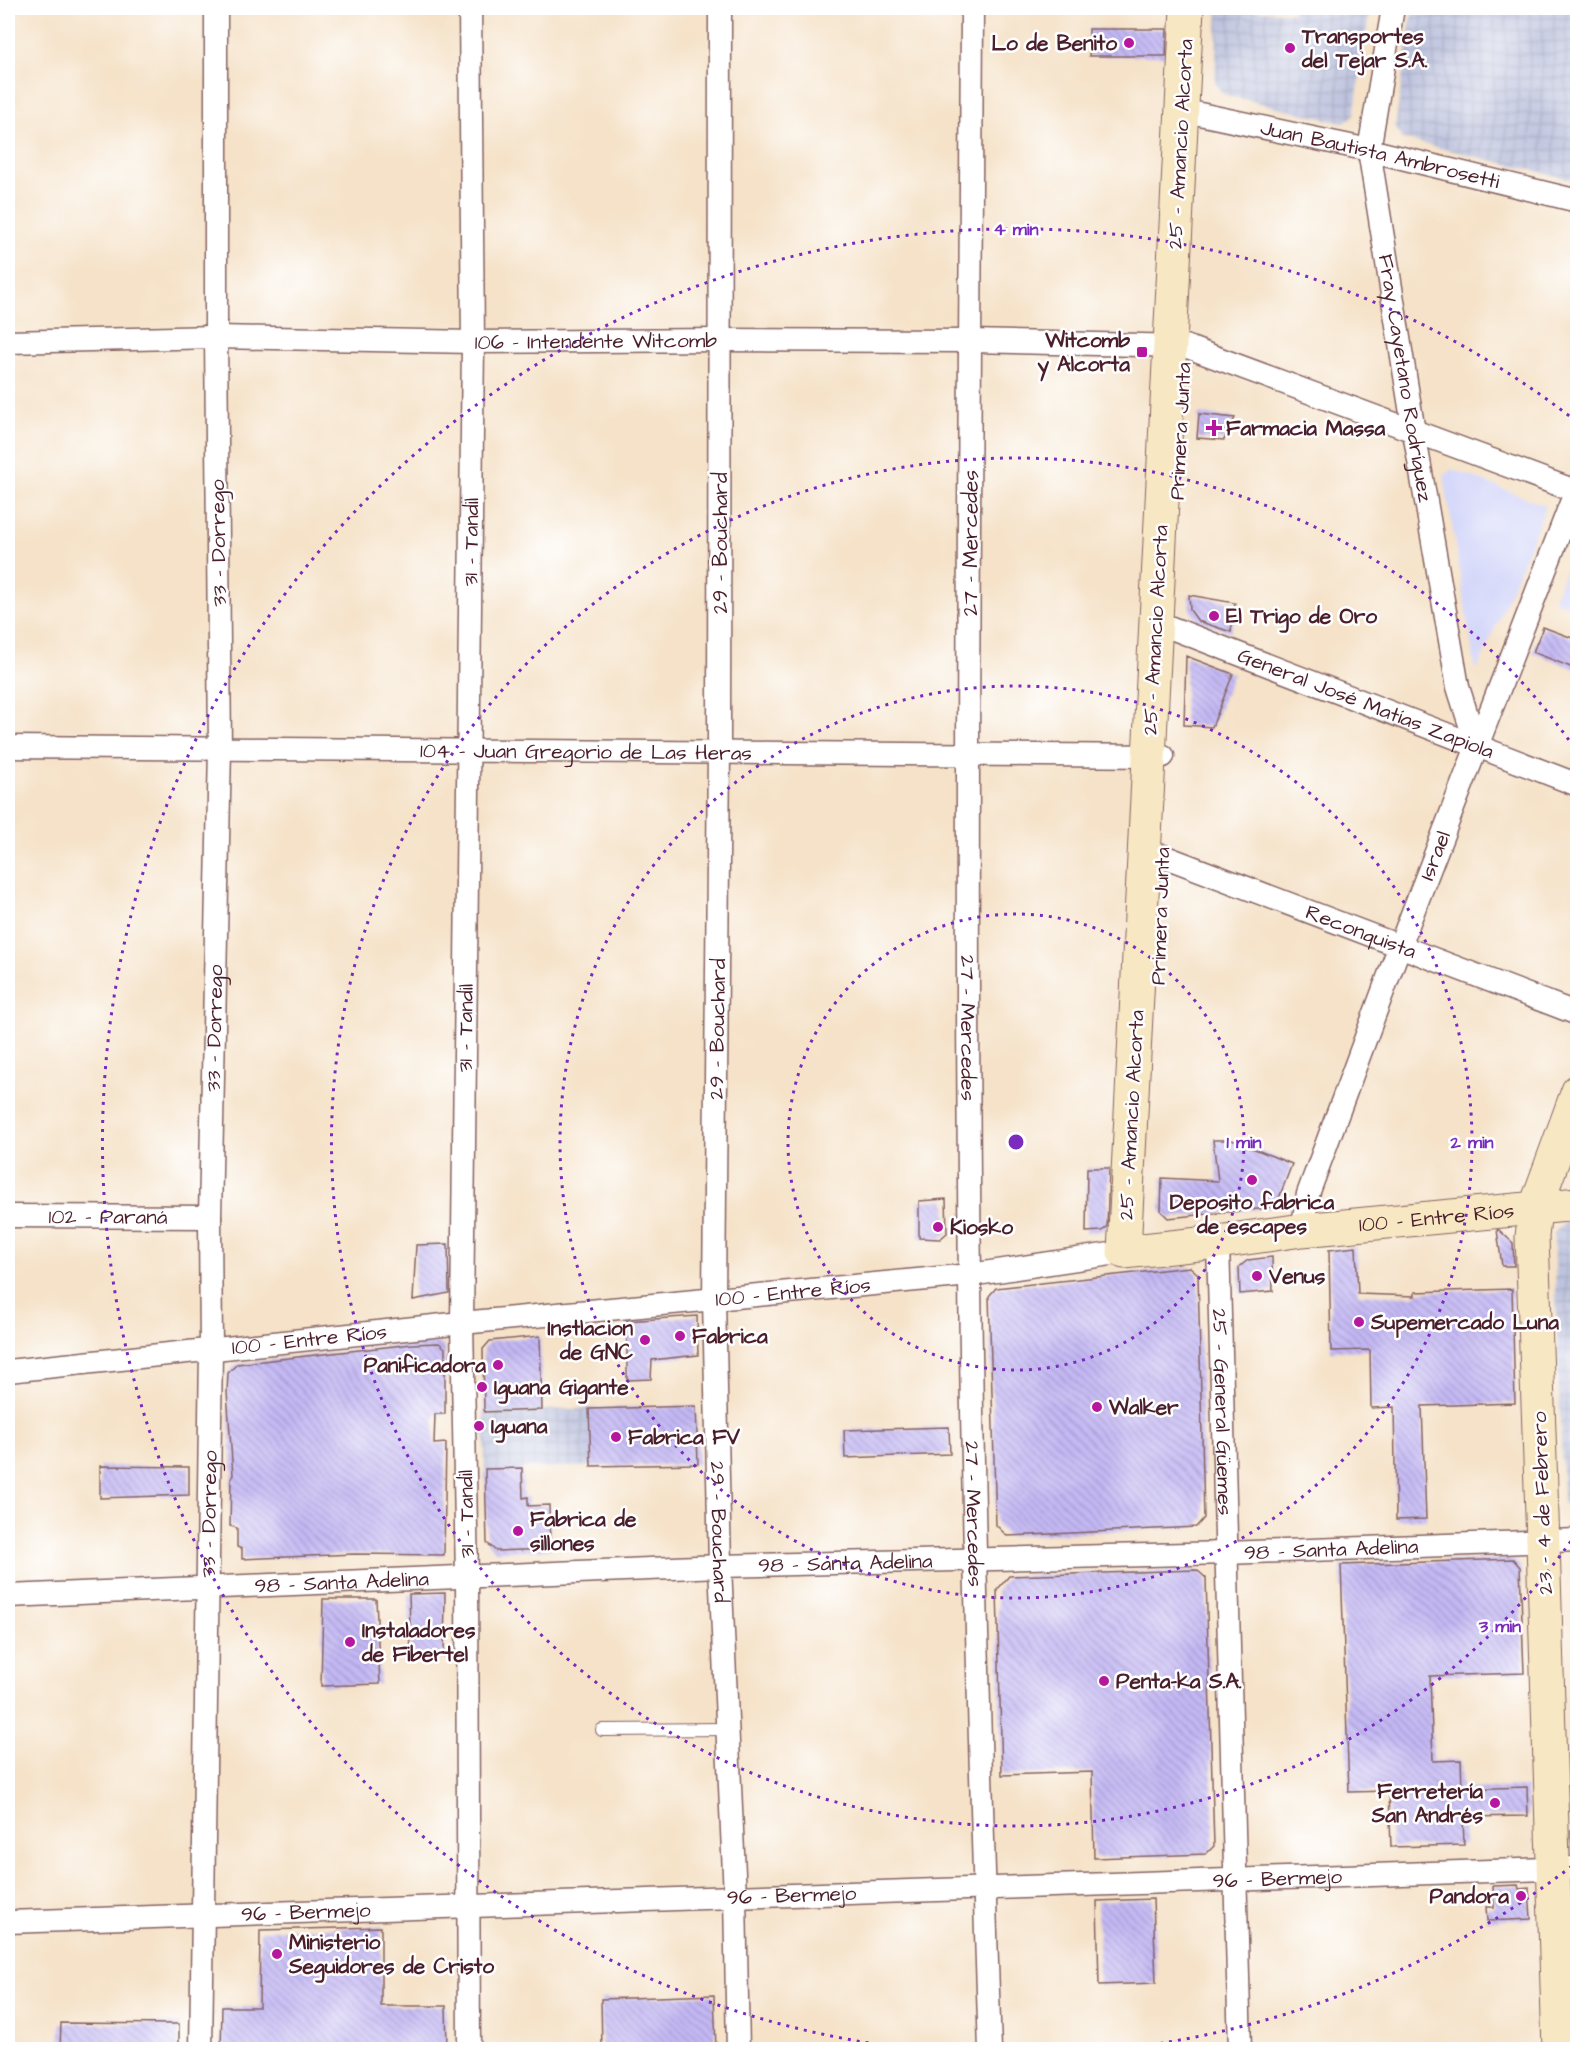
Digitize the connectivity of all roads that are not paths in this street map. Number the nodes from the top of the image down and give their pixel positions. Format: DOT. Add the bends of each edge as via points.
graph roads {
  1 [pos="216,8"];
  2 [pos="470,8"];
  3 [pos="720,8"];
  4 [pos="972,8"];
  5 [pos="1187,8"];
  6 [pos="1204,8"];
  7 [pos="1393,8"];
  8 [pos="1189,111"];
  9 [pos="1369,150"];
  10 [pos="1578,201"];
  11 [pos="216,337"];
  12 [pos="721,340"];
  13 [pos="970,341"];
  14 [pos="8,342"];
  15 [pos="473,342"];
  16 [pos="1177,345"];
  17 [pos="1414,432"];
  18 [pos="1577,489"];
  19 [pos="1163,624"];
  20 [pos="8,747"];
  21 [pos="1477,747"];
  22 [pos="220,748"];
  23 [pos="467,750"];
  24 [pos="719,752"];
  25 [pos="968,754"];
  26 [pos="1157,756"];
  27 [pos="1578,785"];
  28 [pos="1154,855"];
  29 [pos="1399,948"];
  30 [pos="1578,1014"];
  31 [pos="1578,1091"];
  32 [pos="1578,1204"];
  33 [pos="1535,1209"];
  34 [pos="8,1216"];
  35 [pos="210,1217"];
  36 [pos="1302,1230"];
  37 [pos="1218,1242"];
  38 [pos="1135,1251"];
  39 [pos="970,1275"];
  40 [pos="714,1299"];
  41 [pos="462,1323"];
  42 [pos="211,1350"];
  43 [pos="8,1371"];
  44 [pos="1578,1540"];
  45 [pos="1544,1543"];
  46 [pos="1227,1553"];
  47 [pos="975,1559"];
  48 [pos="720,1566"];
  49 [pos="467,1578"];
  50 [pos="207,1588"];
  51 [pos="8,1596"];
  52 [pos="727,1729"];
  53 [pos="602,1730"];
  54 [pos="1566,1868"];
  55 [pos="1235,1880"];
  56 [pos="984,1888"];
  57 [pos="735,1896"];
  58 [pos="468,1905"];
  59 [pos="204,1914"];
  60 [pos="8,1922"];
  61 [pos="201,2049"];
  62 [pos="469,2049"];
  63 [pos="738,2049"];
  64 [pos="990,2049"];
  65 [pos="1240,2049"];
  66 [pos="1559,2049"];
  1 -- 11 [label="street, 33 - Dorrego"];
  2 -- 15 [label="street, 31 - Tandil"];
  3 -- 12 [label="street, 29 - Bouchard"];
  4 -- 13 [label="street, 27 - Mercedes"];
  5 -- 8 [label="main road, 25 - Amancio Alcorta"];
  6 -- 8 [label="main road, Primera Junta"];
  7 -- 9 [label="street, Fray Cayetano Rodríguez"];
  8 -- 9 [label="street, Juan Bautista Ambrosetti"];
  8 -- 16 [label="main road, Primera Junta"];
  9 -- 10 [label="street, Juan Bautista Ambrosetti"];
  9 -- 17 [label="street, Fray Cayetano Rodríguez"];
  11 -- 14 [label="street, 106 - Intendente Witcomb"];
  11 -- 15 [label="street, 106 - Intendente Witcomb"];
  11 -- 22 [label="street, 33 - Dorrego"];
  12 -- 13 [label="street, 106 - Intendente Witcomb"];
  12 -- 15 [label="street, 106 - Intendente Witcomb"];
  12 -- 24 [label="street, 29 - Bouchard"];
  13 -- 16 [label="street, 106 - Intendente Witcomb"];
  13 -- 25 [label="street, 27 - Mercedes"];
  15 -- 23 [label="street, 31 - Tandil"];
  16 -- 17 [label="street, 106 - Intendente Witcomb"];
  16 -- 19 [label="main road, Primera Junta"];
  17 -- 18 [label="street, 106 - Intendente Witcomb"];
  17 -- 21 [label="street, Fray Cayetano Rodríguez" via="1458,687"];
  18 -- 21 [label="street, Israel"];
  19 -- 21 [label="street, General José Matías Zapiola"];
  19 -- 26 [label="main road, Primera Junta"];
  20 -- 22 [label="street, 104 - Juan Gregorio de Las Heras"];
  21 -- 27 [label="street, General José Matías Zapiola"];
  21 -- 29 [label="street, Israel"];
  22 -- 23 [label="street, 104 - Juan Gregorio de Las Heras"];
  22 -- 35 [label="street, 33 - Dorrego"];
  23 -- 24 [label="street, 104 - Juan Gregorio de Las Heras"];
  23 -- 41 [label="street, 31 - Tandil"];
  24 -- 25 [label="street, 104 - Juan Gregorio de Las Heras"];
  24 -- 40 [label="street, 29 - Bouchard"];
  25 -- 26 [label="street, 104 - Juan Gregorio de Las Heras"];
  25 -- 39 [label="street, 27 - Mercedes"];
  26 -- 28 [label="main road, Primera Junta"];
  28 -- 29 [label="street, Reconquista"];
  28 -- 38 [label="main road, Primera Junta"];
  29 -- 30 [label="street, Reconquista"];
  29 -- 36 [label="street, Israel" via="1308,1194"];
  31 -- 33 [label="main road, 23 - 4 de Febrero"];
  32 -- 33 [label="main road, 100 - Entre Ríos"];
  33 -- 36 [label="main road, 100 - Entre Ríos"];
  33 -- 45 [label="main road, 23 - 4 de Febrero" via="1532,1237"];
  34 -- 35 [label="street, 102 - Paraná"];
  35 -- 42 [label="street, 33 - Dorrego"];
  36 -- 37 [label="main road, 100 - Entre Ríos"];
  37 -- 38 [label="main road, 100 - Entre Ríos"];
  37 -- 46 [label="street, 25 - General Güemes"];
  38 -- 39 [label="street, 100 - Entre Ríos"];
  39 -- 40 [label="street, 100 - Entre Ríos"];
  39 -- 47 [label="street, 27 - Mercedes"];
  40 -- 41 [label="street, 100 - Entre Ríos"];
  40 -- 48 [label="street, 29 - Bouchard"];
  41 -- 42 [label="street, 100 - Entre Ríos"];
  41 -- 49 [label="street, 31 - Tandil"];
  42 -- 43 [label="street, 100 - Entre Ríos"];
  42 -- 50 [label="street, 33 - Dorrego"];
  44 -- 45 [label="street, 98 - Santa Adelina"];
  45 -- 46 [label="street, 98 - Santa Adelina"];
  45 -- 54 [label="main road, 23 - 4 de Febrero"];
  46 -- 47 [label="street, 98 - Santa Adelina"];
  46 -- 55 [label="street, 25 - General Güemes"];
  47 -- 48 [label="street, 98 - Santa Adelina"];
  47 -- 56 [label="street, 27 - Mercedes"];
  48 -- 49 [label="street, 98 - Santa Adelina"];
  48 -- 52 [label="street, 29 - Bouchard"];
  49 -- 50 [label="street, 98 - Santa Adelina"];
  49 -- 58 [label="street, 31 - Tandil"];
  50 -- 51 [label="street, 98 - Santa Adelina"];
  50 -- 59 [label="street, 33 - Dorrego"];
  52 -- 53 [label="lane"];
  52 -- 57 [label="street, 29 - Bouchard"];
  54 -- 55 [label="street, 96 - Bermejo"];
  54 -- 66 [label="main road, 23 - 4 de Febrero"];
  55 -- 56 [label="street, 96 - Bermejo"];
  55 -- 65 [label="street, 25 - General Güemes"];
  56 -- 57 [label="street, 96 - Bermejo"];
  56 -- 64 [label="street, 27 - Mercedes"];
  57 -- 58 [label="street, 96 - Bermejo"];
  57 -- 63 [label="street, 29 - Bouchard"];
  58 -- 59 [label="street, 96 - Bermejo"];
  58 -- 62 [label="street, 31 - Tandil"];
  59 -- 60 [label="street, 96 - Bermejo"];
  59 -- 61 [label="street, 33 - Dorrego"];
}
